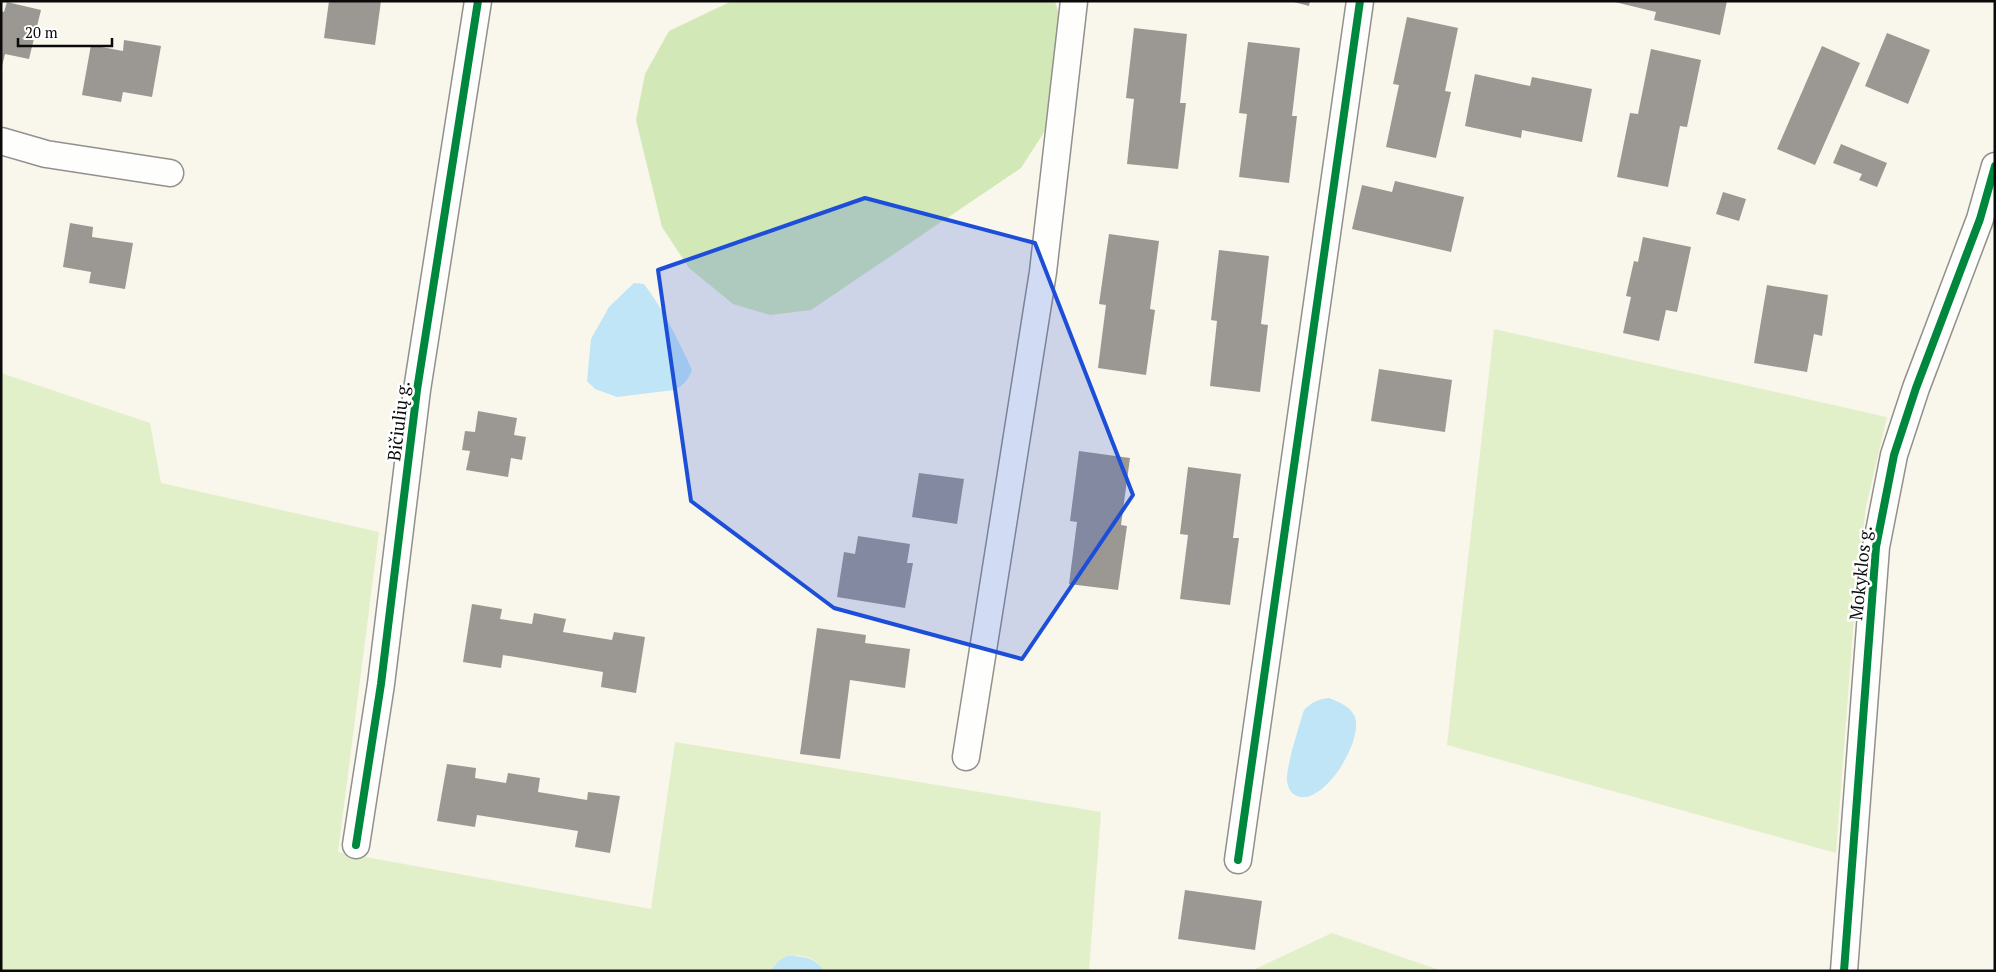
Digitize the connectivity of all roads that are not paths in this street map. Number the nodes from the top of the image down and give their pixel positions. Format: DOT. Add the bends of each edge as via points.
graph roads {
  1 [pos="478,1"];
  2 [pos="1074,1"];
  3 [pos="1360,1"];
  4 [pos="1,141"];
  5 [pos="1995,166"];
  6 [pos="170,173"];
  7 [pos="966,757"];
  8 [pos="356,845"];
  9 [pos="1238,860"];
  10 [pos="1844,971"];
  1 -- 8 [label="street, Bičiulių g." via="417,390 381,684"];
  2 -- 7 [label="street" via="1043,272"];
  3 -- 9 [label="street"];
  4 -- 6 [label="street" via="46,154"];
  5 -- 10 [label="street, Mokyklos g." via="1980,219 1894,455 1876,547"];
}
